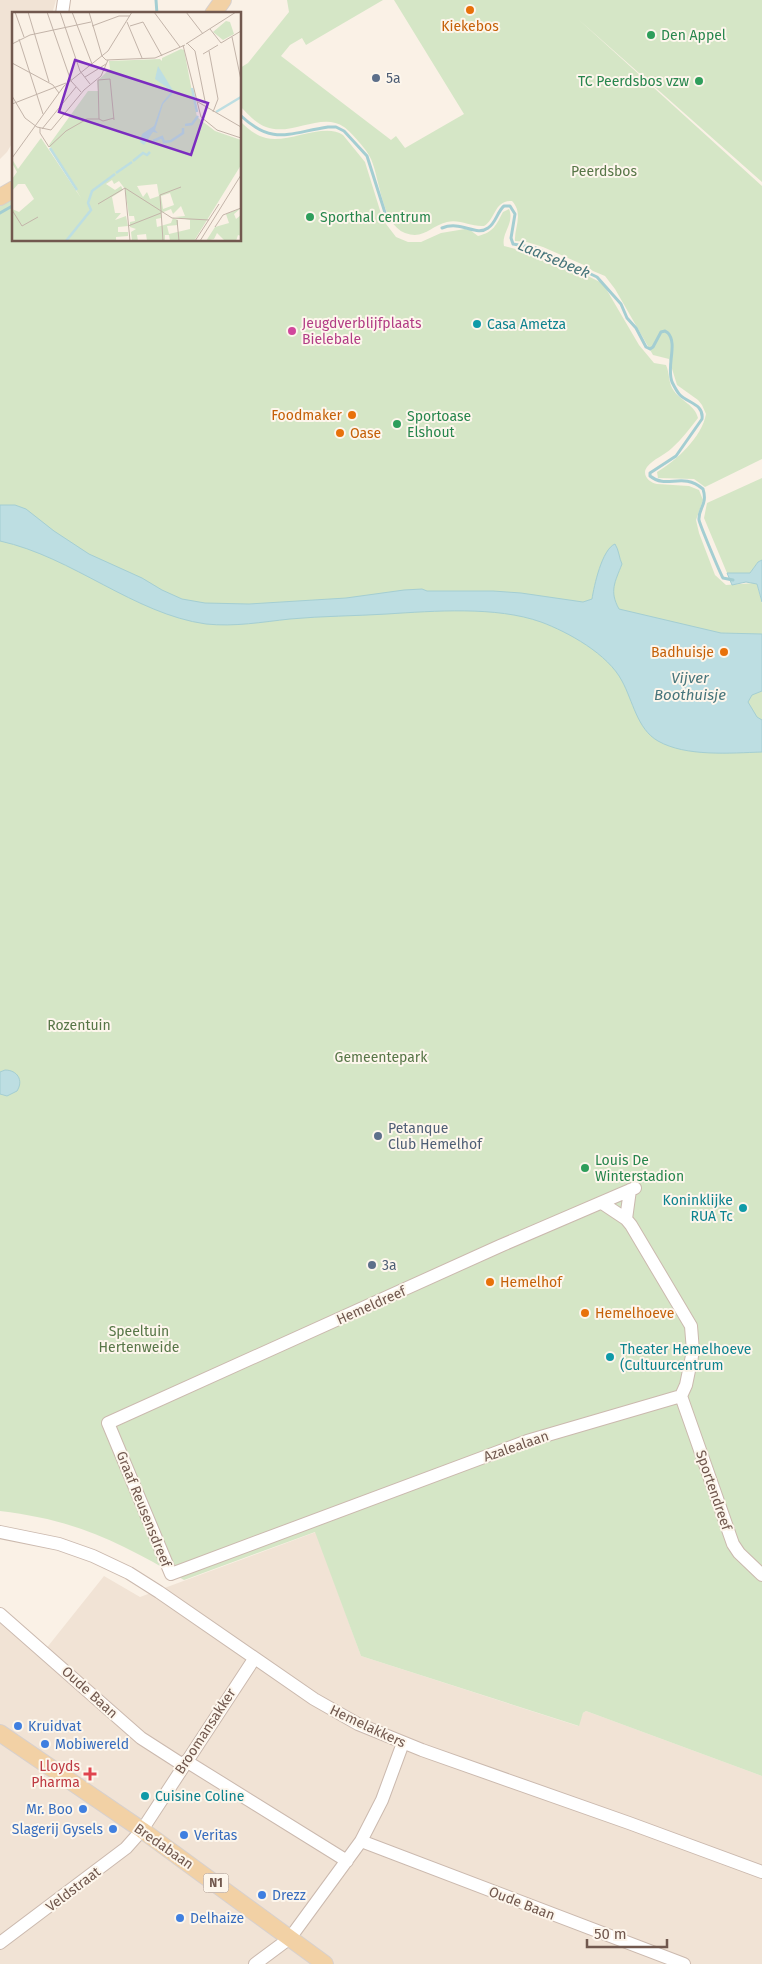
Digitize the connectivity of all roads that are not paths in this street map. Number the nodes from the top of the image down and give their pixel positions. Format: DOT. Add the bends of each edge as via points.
graph roads {
  1 [pos="224,0"];
  2 [pos="234,0"];
  3 [pos="215,12"];
  4 [pos="226,12"];
  5 [pos="12,190"];
  6 [pos="0,197"];
  7 [pos="602,1203"];
  8 [pos="626,1219"];
  9 [pos="681,1396"];
  10 [pos="108,1423"];
  11 [pos="0,1532"];
  12 [pos="171,1574"];
  13 [pos="762,1575"];
  14 [pos="159,1592"];
  15 [pos="0,1614"];
  16 [pos="254,1659"];
  17 [pos="0,1733"];
  18 [pos="403,1743"];
  19 [pos="184,1763"];
  20 [pos="142,1830"];
  21 [pos="361,1841"];
  22 [pos="347,1861"];
  23 [pos="762,1872"];
  24 [pos="290,1938"];
  25 [pos="0,1944"];
  26 [pos="255,1964"];
  27 [pos="325,1964"];
  28 [pos="684,1964"];
  1 -- 3 [label="main road"];
  2 -- 4 [label="main road"];
  5 -- 6 [label="main road"];
  7 -- 8 [label="street"];
  7 -- 8 [label="street, Hemeldreef" via="632,1189"];
  7 -- 10 [label="street, Hemeldreef"];
  8 -- 9 [label="street" via="691,1326 692,1352"];
  9 -- 12 [label="street, Azalealaan" via="527,1441"];
  9 -- 13 [label="street, Sportendreef" via="733,1544"];
  10 -- 12 [label="street, Graaf Reusensdreef"];
  11 -- 14 [label="street, Hemelakkers" via="43,1540 84,1553"];
  12 -- 14 [label="street, Graaf Reusensdreef"];
  14 -- 16 [label="street, Hemelakkers"];
  15 -- 19 [label="street, Oude Baan" via="141,1738"];
  16 -- 18 [label="street, Hemelakkers" via="337,1713"];
  16 -- 19 [label="street, Broomansakker"];
  17 -- 20 [label="main road, Bredabaan / N1"];
  18 -- 21 [label="street" via="382,1800"];
  18 -- 23 [label="street, Hemelakkers"];
  19 -- 20 [label="street, Broomansakker"];
  19 -- 22 [label="street, Oude Baan"];
  20 -- 24 [label="main road, Bredabaan / N1"];
  20 -- 25 [label="street, Veldstraat" via="126,1848"];
  21 -- 22 [label="street"];
  21 -- 28 [label="street, Oude Baan"];
  22 -- 24 [label="street"];
  24 -- 26 [label="street"];
  24 -- 27 [label="main road, Bredabaan / N1"];
}
